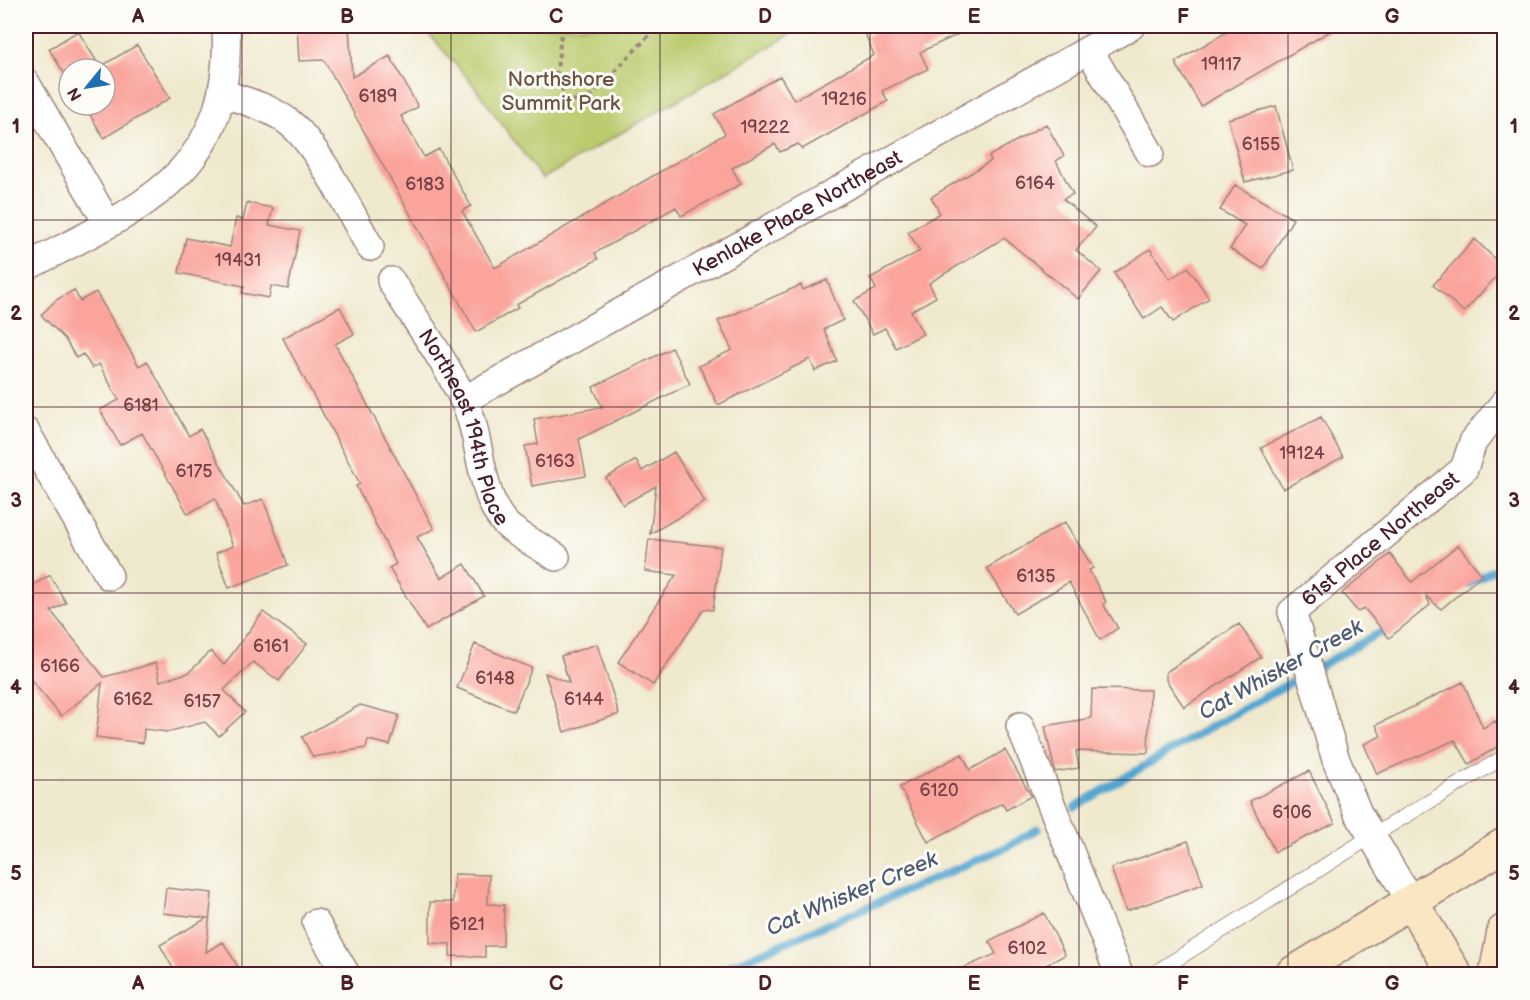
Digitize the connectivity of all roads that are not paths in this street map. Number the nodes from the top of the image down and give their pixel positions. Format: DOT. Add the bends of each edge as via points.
graph roads {
  1 [pos="226,26"];
  2 [pos="1131,26"];
  3 [pos="1089,51"];
  4 [pos="26,82"];
  5 [pos="224,94"];
  6 [pos="1150,153"];
  7 [pos="108,224"];
  8 [pos="370,247"];
  9 [pos="26,267"];
  10 [pos="391,280"];
  11 [pos="464,400"];
  12 [pos="1504,403"];
  13 [pos="26,432"];
  14 [pos="556,557"];
  15 [pos="109,576"];
  16 [pos="1020,726"];
  17 [pos="1504,757"];
  18 [pos="1372,836"];
  19 [pos="1504,845"];
  20 [pos="1411,902"];
  21 [pos="316,923"];
  22 [pos="1504,932"];
  23 [pos="346,975"];
  24 [pos="1119,975"];
  25 [pos="1153,975"];
  26 [pos="1292,975"];
  27 [pos="1455,975"];
  28 [pos="1496,975"];
  1 -- 5 [label="street"];
  2 -- 3 [label="street, Kenlake Place Northeast"];
  3 -- 6 [label="street"];
  3 -- 11 [label="street, Kenlake Place Northeast"];
  4 -- 7 [label="street"];
  5 -- 7 [label="street" via="212,128 182,171 162,190"];
  5 -- 8 [label="street" via="262,107 291,124 334,184"];
  7 -- 9 [label="street"];
  10 -- 11 [label="street, Northeast 194th Place"];
  11 -- 14 [label="street, Northeast 194th Place" via="474,422 490,498 507,526"];
  12 -- 18 [label="street, 61st Place Northeast" via="1473,442 1464,469 1292,612 1336,760"];
  13 -- 15 [label="street"];
  16 -- 24 [label="street"];
  17 -- 18 [label="lane"];
  18 -- 20 [label="street"];
  18 -- 25 [label="lane"];
  19 -- 20 [label="main road"];
  20 -- 26 [label="main road"];
  20 -- 27 [label="main road"];
  21 -- 23 [label="street"];
  22 -- 28 [label="main road"];
}
